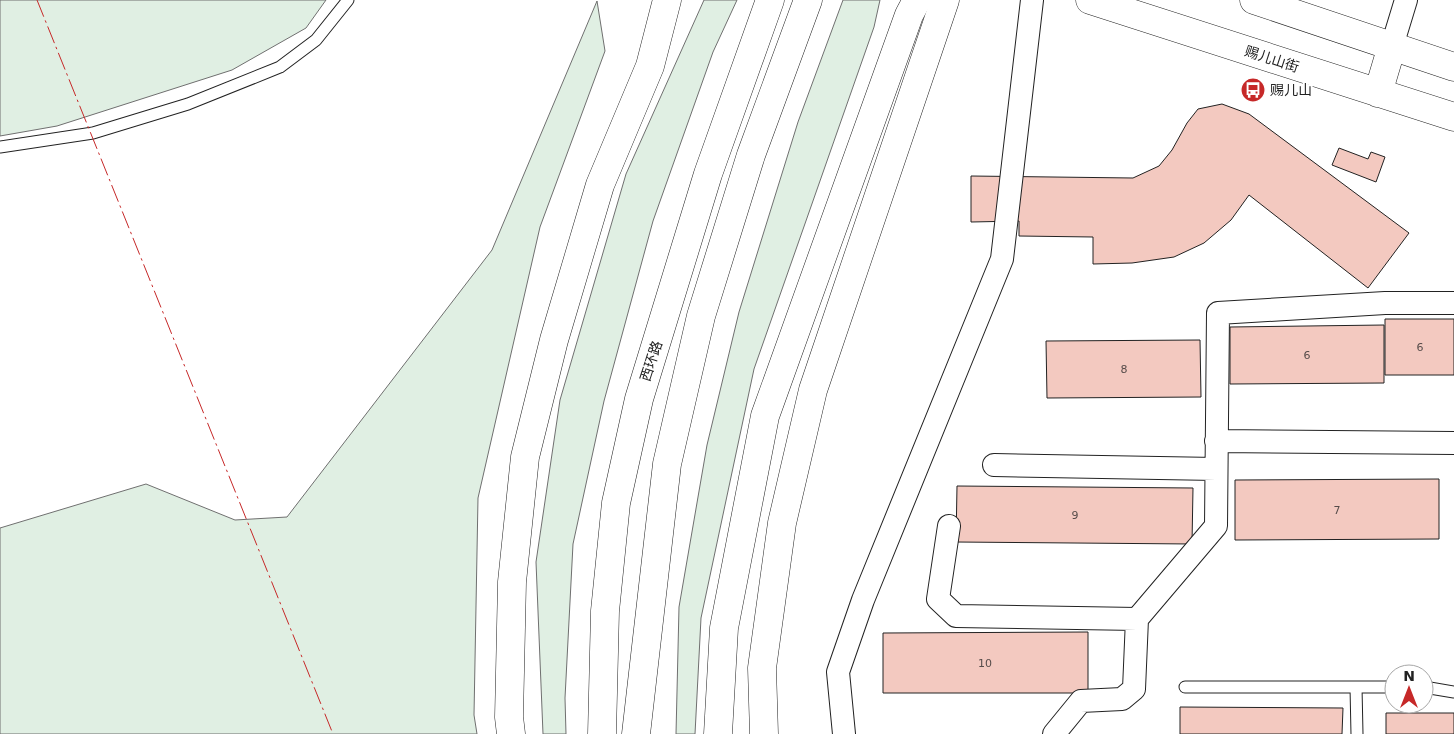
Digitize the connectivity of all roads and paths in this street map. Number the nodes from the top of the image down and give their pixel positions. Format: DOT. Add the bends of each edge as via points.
graph roads {
  1 [pos="348,0"];
  2 [pos="667,0"];
  3 [pos="917,0"];
  4 [pos="945,0"];
  5 [pos="1032,0"];
  6 [pos="1090,0"];
  7 [pos="1254,0"];
  8 [pos="1406,0"];
  9 [pos="770,1"];
  10 [pos="804,10"];
  11 [pos="1392,46"];
  12 [pos="1454,68"];
  13 [pos="1378,93"];
  14 [pos="1454,117"];
  15 [pos="0,147"];
  16 [pos="1454,303"];
  17 [pos="1216,441"];
  18 [pos="1454,443"];
  19 [pos="994,465"];
  20 [pos="1216,469"];
  21 [pos="949,526"];
  22 [pos="1137,618"];
  23 [pos="1185,687"];
  24 [pos="1356,687"];
  25 [pos="1384,687"];
  26 [pos="1434,689"];
  27 [pos="1454,692"];
  28 [pos="846,733"];
  29 [pos="511,734"];
  30 [pos="602,734"];
  31 [pos="636,734"];
  32 [pos="718,734"];
  33 [pos="764,734"];
  34 [pos="1054,734"];
  35 [pos="1357,734"];
  1 -- 15 [label="lane" via="316,40 280,67 188,104 93,133"];
  2 -- 29 [label="main road" via="650,66 600,185 554,340 525,457 512,582"];
  3 -- 32 [label="main road" via="765,416 724,628"];
  4 -- 33 [label="main road" via="813,390 782,523 762,668"];
  5 -- 28 [label="street" via="1002,259 863,600 838,672"];
  6 -- 13 [label="main road, 赐儿山街"];
  7 -- 11 [label="main road"];
  8 -- 11 [label="street"];
  9 -- 30 [label="main road, 西环路" via="708,174 639,399 616,504 606,611"];
  10 -- 31 [label="main road" via="751,154 696,334 667,464"];
  11 -- 12 [label="main road"];
  11 -- 13 [label="main road"];
  13 -- 14 [label="main road, 赐儿山街"];
  16 -- 17 [label="street" via="1385,303 1218,313"];
  17 -- 18 [label="street"];
  17 -- 20 [label="street"];
  19 -- 20 [label="street"];
  20 -- 22 [label="street" via="1216,526"];
  21 -- 22 [label="street" via="938,599 956,616"];
  22 -- 34 [label="street" via="1134,688 1122,699 1081,700"];
  23 -- 24 [label="lane"];
  24 -- 25 [label="lane"];
  24 -- 35 [label="lane"];
  26 -- 27 [label="lane"];
}
